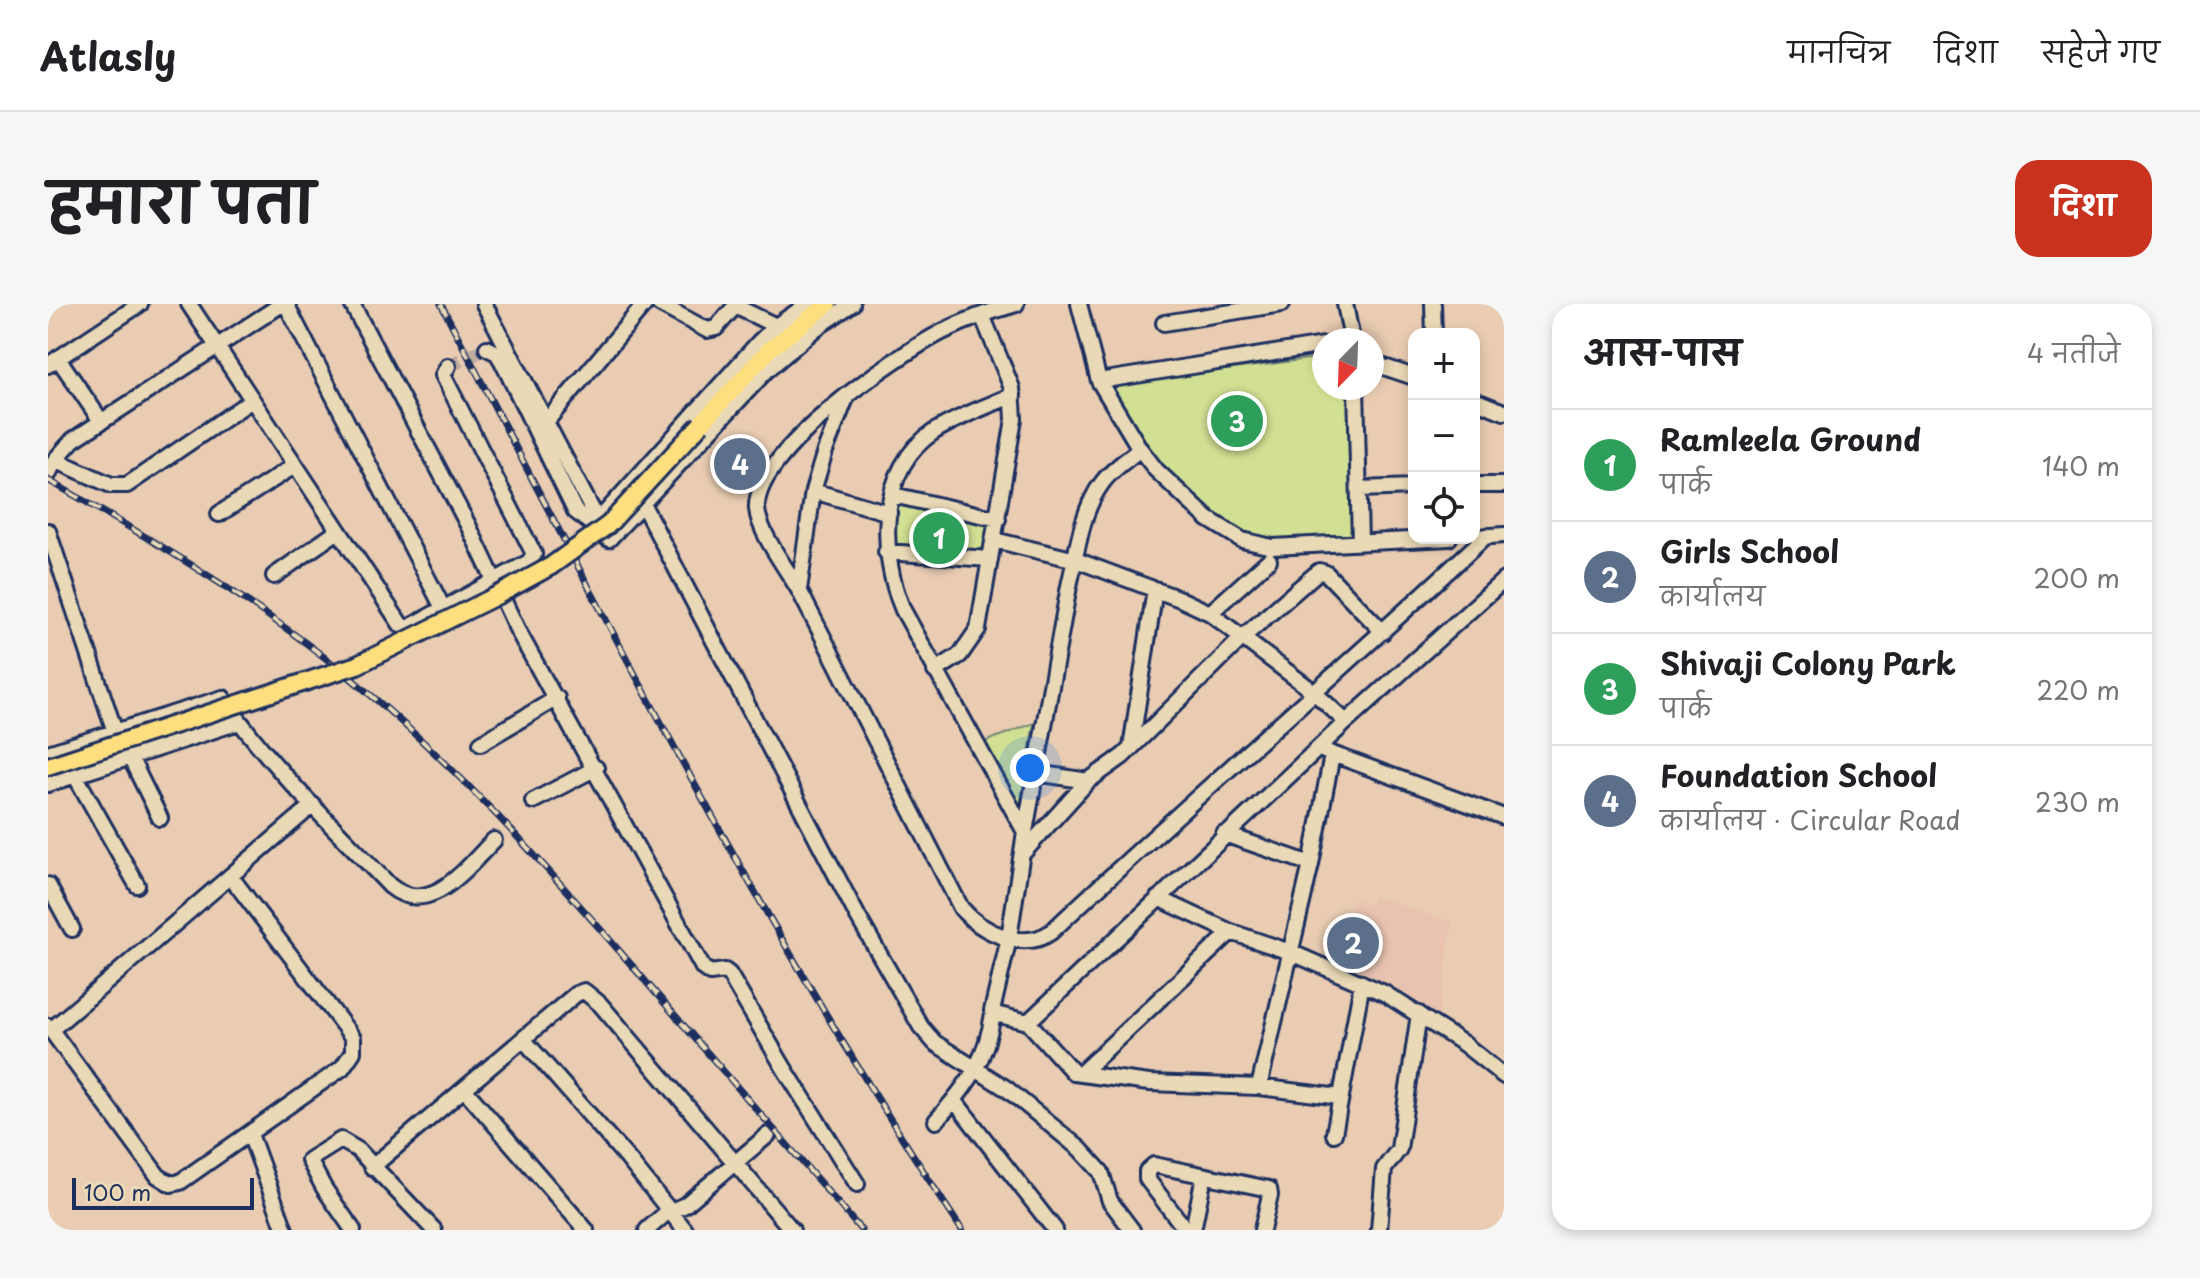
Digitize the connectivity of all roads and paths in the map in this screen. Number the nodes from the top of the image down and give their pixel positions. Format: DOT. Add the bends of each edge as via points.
graph roads {
  1 [pos="140,304"];
  2 [pos="189,304"];
  3 [pos="284,304"];
  4 [pos="352,304"];
  5 [pos="484,304"];
  6 [pos="645,304"];
  7 [pos="659,304"];
  8 [pos="808,304"];
  9 [pos="828,304"];
  10 [pos="852,304"];
  11 [pos="1016,304"];
  12 [pos="1079,304"];
  13 [pos="1282,304"];
  14 [pos="1345,304"];
  15 [pos="1433,304"];
  16 [pos="736,305"];
  17 [pos="982,315"];
  18 [pos="1164,323"];
  19 [pos="776,326"];
  20 [pos="1350,328"];
  21 [pos="1434,328"];
  22 [pos="215,346"];
  23 [pos="1312,347"];
  24 [pos="487,348"];
  25 [pos="53,361"];
  26 [pos="448,366"];
  27 [pos="1384,367"];
  28 [pos="1408,375"];
  29 [pos="1099,381"];
  30 [pos="1013,395"];
  31 [pos="846,397"];
  32 [pos="252,400"];
  33 [pos="1356,400"];
  34 [pos="1480,402"];
  35 [pos="1504,412"];
  36 [pos="101,421"];
  37 [pos="545,423"];
  38 [pos="1140,449"];
  39 [pos="55,460"];
  40 [pos="294,466"];
  41 [pos="48,475"];
  42 [pos="1480,485"];
  43 [pos="1504,485"];
  44 [pos="1408,487"];
  45 [pos="1360,489"];
  46 [pos="813,491"];
  47 [pos="893,495"];
  48 [pos="643,505"];
  49 [pos="889,513"];
  50 [pos="219,514"];
  51 [pos="998,519"];
  52 [pos="598,521"];
  53 [pos="48,531"];
  54 [pos="338,531"];
  55 [pos="1504,535"];
  56 [pos="1480,536"];
  57 [pos="994,540"];
  58 [pos="1408,540"];
  59 [pos="1360,542"];
  60 [pos="1472,544"];
  61 [pos="886,552"];
  62 [pos="990,559"];
  63 [pos="1076,560"];
  64 [pos="1269,560"];
  65 [pos="274,576"];
  66 [pos="1504,580"];
  67 [pos="495,581"];
  68 [pos="1155,589"];
  69 [pos="799,590"];
  70 [pos="444,610"];
  71 [pos="1210,613"];
  72 [pos="1383,632"];
  73 [pos="1244,636"];
  74 [pos="935,671"];
  75 [pos="1314,692"];
  76 [pos="557,698"];
  77 [pos="239,722"];
  78 [pos="1346,722"];
  79 [pos="115,732"];
  80 [pos="481,743"];
  81 [pos="1317,747"];
  82 [pos="1131,748"];
  83 [pos="48,753"];
  84 [pos="1332,755"];
  85 [pos="130,757"];
  86 [pos="48,766"];
  87 [pos="596,768"];
  88 [pos="1037,773"];
  89 [pos="75,775"];
  90 [pos="1088,781"];
  91 [pos="48,784"];
  92 [pos="533,801"];
  93 [pos="313,805"];
  94 [pos="1504,817"];
  95 [pos="160,818"];
  96 [pos="1025,832"];
  97 [pos="1224,834"];
  98 [pos="494,840"];
  99 [pos="1021,855"];
  100 [pos="1311,864"];
  101 [pos="231,877"];
  102 [pos="48,885"];
  103 [pos="137,885"];
  104 [pos="1158,898"];
  105 [pos="72,929"];
  106 [pos="1231,932"];
  107 [pos="1009,938"];
  108 [pos="1290,952"];
  109 [pos="1362,983"];
  110 [pos="993,1013"];
  111 [pos="1419,1014"];
  112 [pos="1028,1022"];
  113 [pos="50,1028"];
  114 [pos="524,1040"];
  115 [pos="976,1071"];
  116 [pos="1080,1074"];
  117 [pos="1504,1076"];
  118 [pos="1259,1087"];
  119 [pos="465,1090"];
  120 [pos="1340,1097"];
  121 [pos="954,1100"];
  122 [pos="936,1121"];
  123 [pos="250,1134"];
  124 [pos="1334,1134"];
  125 [pos="768,1135"];
  126 [pos="733,1162"];
  127 [pos="372,1167"];
  128 [pos="1204,1176"];
  129 [pos="857,1184"];
  130 [pos="670,1213"];
  131 [pos="285,1230"];
  132 [pos="353,1230"];
  133 [pos="434,1230"];
  134 [pos="586,1230"];
  135 [pos="647,1230"];
  136 [pos="685,1230"];
  137 [pos="792,1230"];
  138 [pos="1055,1230"];
  139 [pos="1132,1230"];
  140 [pos="1186,1230"];
  141 [pos="1193,1230"];
  142 [pos="1262,1230"];
  143 [pos="1379,1230"];
  1 -- 25 [label="street"];
  2 -- 22 [label="street"];
  3 -- 22 [label="street"];
  3 -- 70 [label="street"];
  4 -- 67 [label="street"];
  5 -- 37 [label="street"];
  6 -- 37 [label="street"];
  7 -- 16 [label="street" via="707,330 716,328"];
  8 -- 19 [label="street"];
  9 -- 86 [label="main road, bridge" via="770,349 608,525 551,566 357,665"];
  10 -- 48 [label="street" via="766,371"];
  11 -- 17 [label="street"];
  12 -- 29 [label="street"];
  13 -- 18 [label="street"];
  14 -- 20 [label="street"];
  15 -- 21 [label="street"];
  16 -- 19 [label="street"];
  17 -- 30 [label="street"];
  17 -- 31 [label="street" via="911,350"];
  19 -- 52 [label="street"];
  22 -- 32 [label="street"];
  22 -- 36 [label="street"];
  23 -- 29 [label="street"];
  24 -- 52 [label="street" via="502,361 575,511 589,522"];
  25 -- 36 [label="street"];
  26 -- 67 [label="street" via="443,375 534,550 529,562"];
  27 -- 28 [label="street"];
  29 -- 38 [label="street"];
  30 -- 47 [label="street" via="925,439 903,469"];
  30 -- 51 [label="street" via="1014,433"];
  31 -- 46 [label="street"];
  31 -- 69 [label="street" via="780,458 758,500 762,526"];
  32 -- 39 [label="street" via="127,485 111,485"];
  32 -- 40 [label="street"];
  33 -- 45 [label="street"];
  34 -- 35 [label="street"];
  36 -- 39 [label="street"];
  37 -- 52 [label="street"];
  38 -- 59 [label="street" via="1208,519 1242,540 1280,547"];
  38 -- 63 [label="street" via="1098,489"];
  39 -- 41 [label="street"];
  40 -- 50 [label="street"];
  40 -- 54 [label="street"];
  42 -- 43 [label="street"];
  44 -- 45 [label="street"];
  45 -- 59 [label="street"];
  46 -- 49 [label="street"];
  46 -- 69 [label="street"];
  47 -- 49 [label="street"];
  47 -- 51 [label="street"];
  48 -- 52 [label="street" via="609,539"];
  48 -- 115 [label="street" via="910,1009 929,1038"];
  49 -- 61 [label="street"];
  51 -- 57 [label="street"];
  53 -- 79 [label="street"];
  54 -- 65 [label="street"];
  54 -- 70 [label="street" via="403,627 412,628"];
  55 -- 56 [label="street"];
  57 -- 62 [label="street"];
  57 -- 63 [label="street"];
  58 -- 59 [label="street"];
  60 -- 72 [label="street"];
  61 -- 62 [label="street"];
  61 -- 74 [label="street" via="894,590"];
  62 -- 74 [label="street" via="978,629 960,655"];
  63 -- 68 [label="street"];
  63 -- 88 [label="street"];
  64 -- 71 [label="street"];
  66 -- 78 [label="street"];
  67 -- 70 [label="street"];
  67 -- 76 [label="street"];
  68 -- 71 [label="street"];
  68 -- 82 [label="street"];
  69 -- 107 [label="street" via="961,908 980,925"];
  71 -- 73 [label="street"];
  72 -- 73 [label="street" via="1321,571"];
  72 -- 75 [label="street"];
  73 -- 75 [label="street"];
  73 -- 82 [label="street"];
  74 -- 96 [label="street"];
  75 -- 78 [label="street"];
  75 -- 107 [label="street" via="1051,932 1031,941"];
  76 -- 80 [label="street"];
  76 -- 87 [label="street"];
  77 -- 79 [label="street" via="223,698"];
  77 -- 85 [label="street"];
  77 -- 93 [label="street"];
  78 -- 81 [label="street"];
  79 -- 83 [label="street"];
  81 -- 84 [label="street"];
  81 -- 97 [label="street"];
  82 -- 90 [label="street"];
  84 -- 94 [label="street"];
  84 -- 100 [label="street"];
  85 -- 89 [label="street"];
  85 -- 95 [label="street"];
  87 -- 92 [label="street"];
  87 -- 129 [label="street" via="703,968 729,974"];
  88 -- 90 [label="street"];
  88 -- 96 [label="street"];
  89 -- 91 [label="street"];
  89 -- 103 [label="street"];
  90 -- 99 [label="street"];
  93 -- 98 [label="street" via="405,896 445,888"];
  93 -- 101 [label="street"];
  96 -- 99 [label="street"];
  97 -- 100 [label="street"];
  97 -- 104 [label="street"];
  99 -- 107 [label="street"];
  100 -- 108 [label="street"];
  101 -- 113 [label="street"];
  101 -- 123 [label="street" via="354,1042 342,1068"];
  102 -- 105 [label="street"];
  104 -- 106 [label="street"];
  104 -- 112 [label="street"];
  106 -- 108 [label="street"];
  106 -- 116 [label="street"];
  107 -- 110 [label="street"];
  108 -- 109 [label="street"];
  108 -- 118 [label="street"];
  109 -- 111 [label="street"];
  109 -- 120 [label="street"];
  110 -- 112 [label="street"];
  110 -- 115 [label="street" via="988,1045"];
  111 -- 117 [label="street"];
  111 -- 143 [label="street" via="1399,1149 1383,1173"];
  112 -- 116 [label="street" via="1063,1063"];
  113 -- 123 [label="street" via="167,1183 180,1182"];
  114 -- 119 [label="street"];
  114 -- 126 [label="street" via="576,994 588,993"];
  114 -- 130 [label="street"];
  115 -- 121 [label="street"];
  115 -- 139 [label="street" via="1080,1149 1101,1172 1110,1201"];
  116 -- 118 [label="street"];
  118 -- 120 [label="street"];
  119 -- 127 [label="street"];
  119 -- 134 [label="street"];
  120 -- 124 [label="street"];
  121 -- 122 [label="street"];
  121 -- 138 [label="street"];
  123 -- 131 [label="street"];
  125 -- 126 [label="street"];
  126 -- 130 [label="street"];
  126 -- 137 [label="street"];
  127 -- 132 [label="street" via="341,1140 309,1158"];
  127 -- 133 [label="street"];
  128 -- 140 [label="street" via="1160,1165 1146,1174"];
  128 -- 141 [label="street"];
  128 -- 142 [label="street" via="1269,1189"];
  130 -- 135 [label="street"];
  130 -- 136 [label="street"];
}
